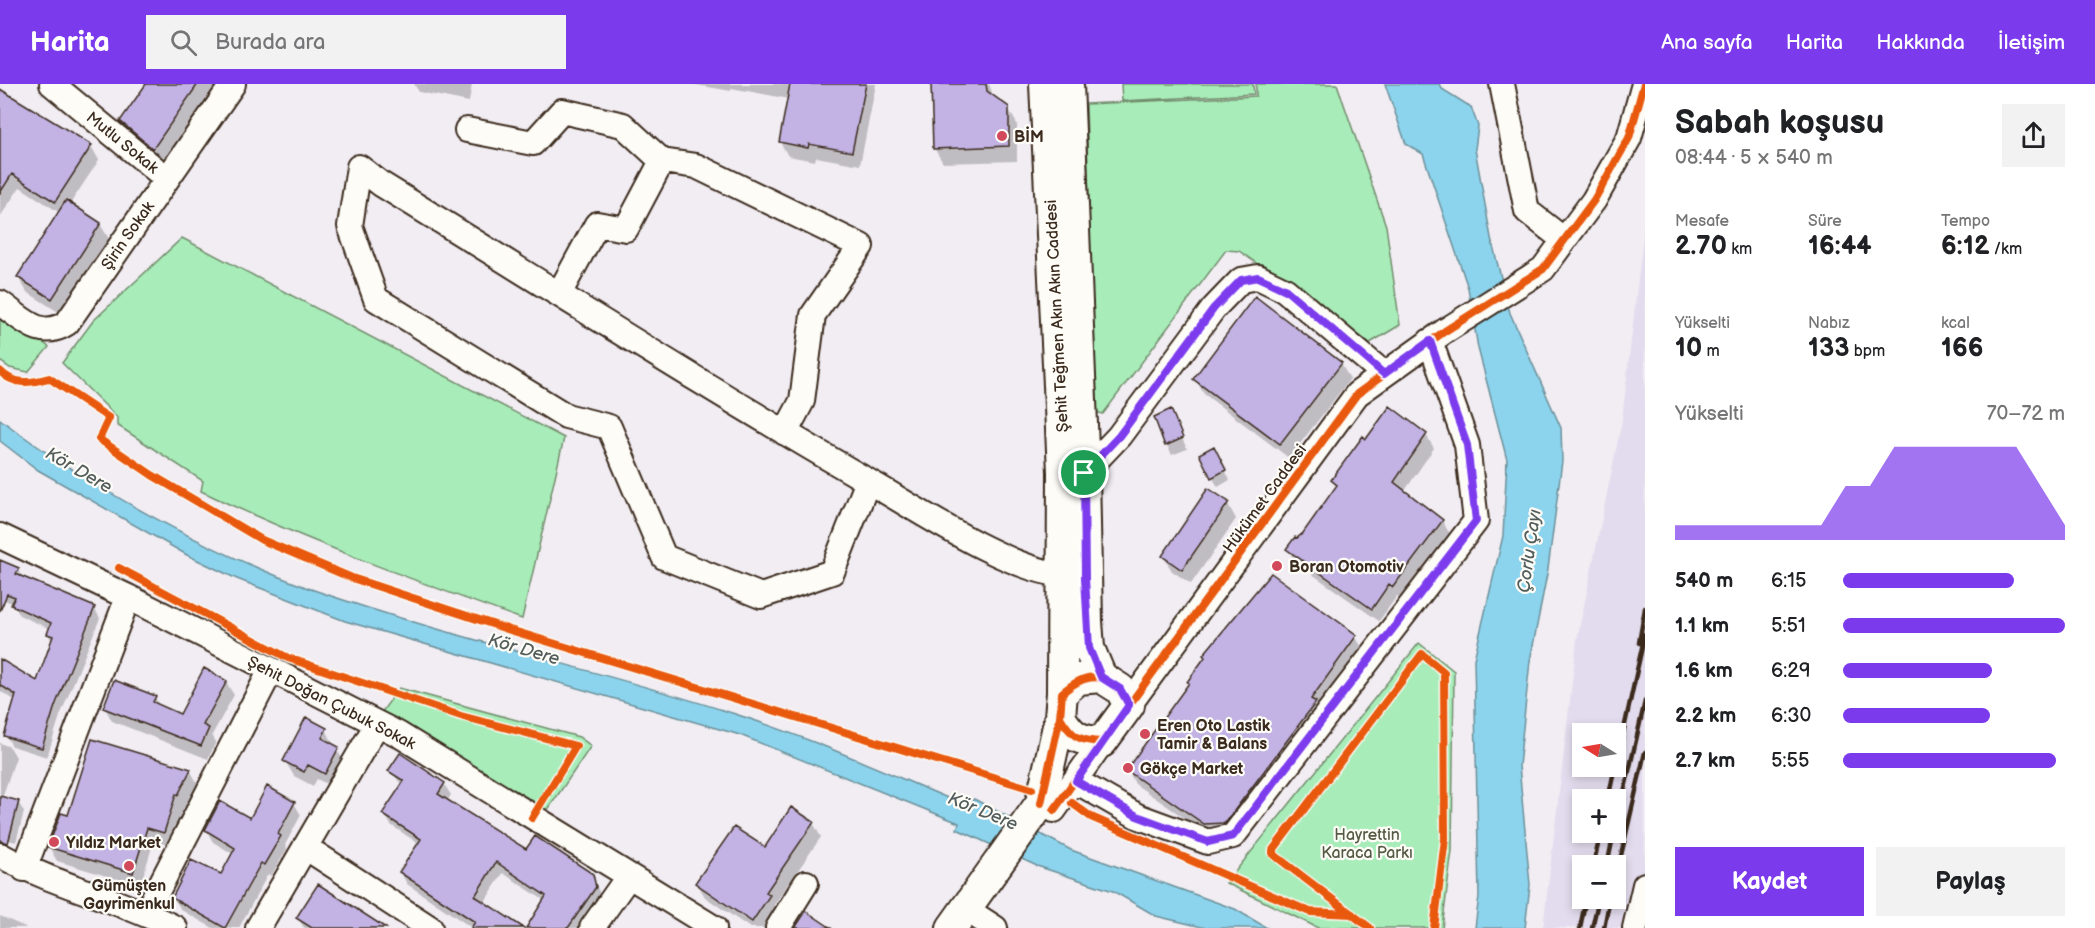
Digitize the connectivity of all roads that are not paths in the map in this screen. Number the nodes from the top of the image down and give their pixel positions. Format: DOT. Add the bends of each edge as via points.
graph roads {
  1 [pos="52,84"];
  2 [pos="233,84"];
  3 [pos="1045,84"];
  4 [pos="1068,84"];
  5 [pos="1502,84"];
  6 [pos="1644,84"];
  7 [pos="467,130"];
  8 [pos="662,161"];
  9 [pos="166,178"];
  10 [pos="1564,240"];
  11 [pos="559,294"];
  12 [pos="0,303"];
  13 [pos="1437,336"];
  14 [pos="1384,374"];
  15 [pos="785,434"];
  16 [pos="1084,473"];
  17 [pos="868,481"];
  18 [pos="0,536"];
  19 [pos="1063,574"];
  20 [pos="128,597"];
  21 [pos="270,670"];
  22 [pos="1154,671"];
  23 [pos="1105,680"];
  24 [pos="1061,705"];
  25 [pos="1129,705"];
  26 [pos="377,723"];
  27 [pos="1102,742"];
  28 [pos="1076,781"];
  29 [pos="1048,806"];
  30 [pos="305,847"];
  31 [pos="0,855"];
  32 [pos="24,869"];
  33 [pos="628,877"];
  34 [pos="806,883"];
  35 [pos="1645,885"];
  36 [pos="163,923"];
  37 [pos="974,925"];
  38 [pos="258,928"];
  39 [pos="430,928"];
  40 [pos="592,928"];
  41 [pos="714,928"];
  42 [pos="778,928"];
  43 [pos="1635,928"];
  1 -- 9 [label="street, Mutlu Sokak"];
  2 -- 9 [label="street, Şirin Sokak"];
  3 -- 19 [label="main road, Şehit Teğmen Akın Akın Caddesi" via="1064,472"];
  4 -- 16 [label="main road, Şehit Teğmen Akın Akın Caddesi"];
  5 -- 10 [label="street" via="1527,211"];
  6 -- 10 [label="street" via="1629,138 1594,200"];
  7 -- 8 [label="street" via="533,143 562,111 623,125"];
  8 -- 11 [label="street" via="626,229 597,224"];
  8 -- 15 [label="street" via="696,166 861,246 813,315 802,401"];
  9 -- 12 [label="street, Şirin Sokak" via="67,322 52,331 42,330"];
  10 -- 13 [label="street, Hükümet Caddesi" via="1543,269"];
  11 -- 15 [label="street"];
  11 -- 17 [label="street" via="359,167 350,226 376,299 566,416 609,427 664,557 761,596 832,572"];
  13 -- 14 [label="street, Hükümet Caddesi"];
  13 -- 28 [label="street" via="1467,445 1476,521 1233,836 1208,842 1137,816"];
  14 -- 16 [label="street" via="1286,290 1258,277 1241,280 1214,308 1119,436"];
  14 -- 22 [label="street, Hükümet Caddesi" via="1357,394"];
  15 -- 17 [label="street"];
  16 -- 23 [label="main road, Şehit Teğmen Akın Akın Caddesi" via="1089,648"];
  17 -- 19 [label="street" via="974,543 1048,574"];
  18 -- 20 [label="street, Şehit Doğan Çubuk Sokak"];
  19 -- 24 [label="main road, Şehit Teğmen Akın Akın Caddesi"];
  20 -- 21 [label="street, Şehit Doğan Çubuk Sokak"];
  20 -- 32 [label="street"];
  21 -- 26 [label="street, Şehit Doğan Çubuk Sokak"];
  21 -- 36 [label="street"];
  22 -- 23 [label="street" via="1138,679"];
  22 -- 25 [label="street, Hükümet Caddesi"];
  23 -- 24 [label="main road" via="1078,679"];
  23 -- 25 [label="main road" via="1120,689"];
  24 -- 27 [label="main road" via="1076,736 1085,742"];
  24 -- 29 [label="main road, Şehit Teğmen Akın Akın Caddesi"];
  25 -- 27 [label="main road"];
  26 -- 30 [label="street"];
  26 -- 33 [label="street, Şehit Doğan Çubuk Sokak"];
  27 -- 28 [label="street"];
  28 -- 29 [label="street"];
  29 -- 37 [label="main road" via="991,885"];
  30 -- 38 [label="street"];
  30 -- 39 [label="street"];
  31 -- 32 [label="street"];
  32 -- 36 [label="street"];
  33 -- 40 [label="street"];
  33 -- 41 [label="street, Şehit Doğan Çubuk Sokak"];
  34 -- 42 [label="street"];
  35 -- 43 [label="street"];
}
